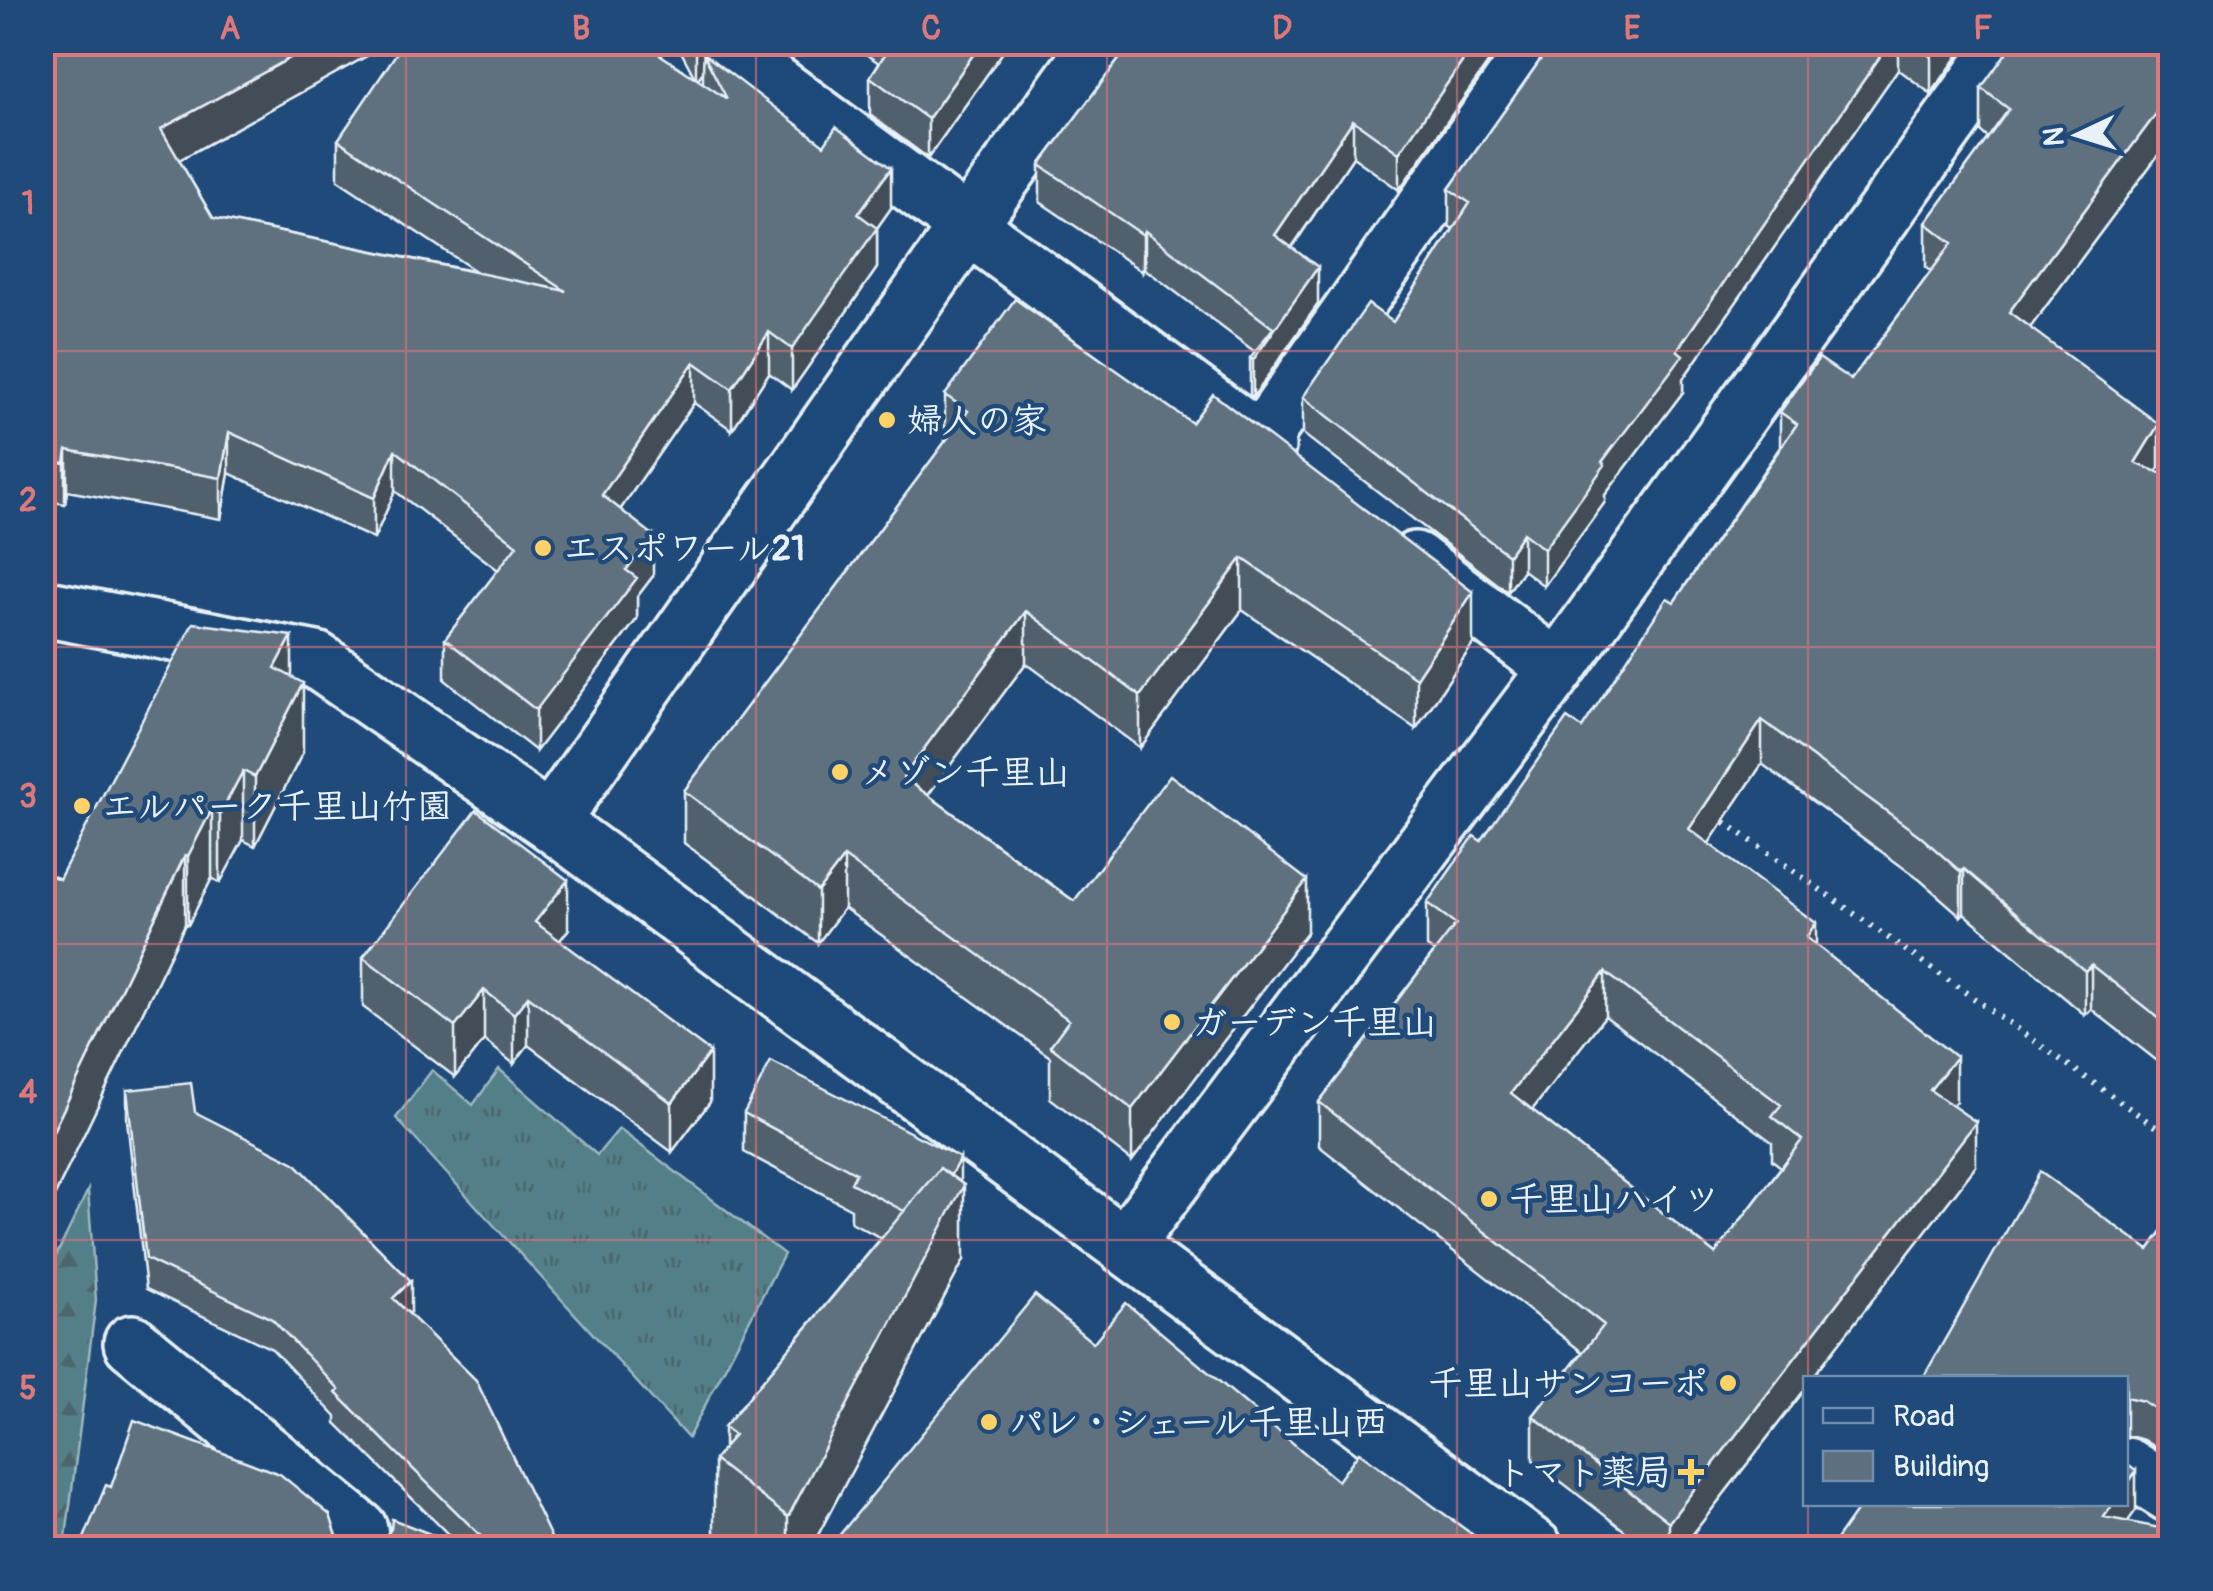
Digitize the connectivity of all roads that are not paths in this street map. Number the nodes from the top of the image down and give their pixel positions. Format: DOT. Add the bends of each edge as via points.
graph roads {
  1 [pos="718,42"];
  2 [pos="1100,42"];
  3 [pos="1541,42"];
  4 [pos="2006,42"];
  5 [pos="967,227"];
  6 [pos="1260,440"];
  7 [pos="1307,476"];
  8 [pos="1369,524"];
  9 [pos="48,620"];
  10 [pos="1557,669"];
  11 [pos="550,822"];
  12 [pos="1124,1246"];
  13 [pos="132,1343"];
  14 [pos="2128,1467"];
  15 [pos="2170,1494"];
  16 [pos="362,1548"];
  17 [pos="1534,1548"];
  1 -- 5 [label="street"];
  2 -- 5 [label="street"];
  3 -- 6 [label="street"];
  4 -- 10 [label="street"];
  5 -- 6 [label="street"];
  5 -- 11 [label="street"];
  6 -- 7 [label="street"];
  8 -- 10 [label="street"];
  9 -- 11 [label="street" via="316,660"];
  10 -- 12 [label="street"];
  11 -- 12 [label="street"];
  12 -- 17 [label="street"];
  13 -- 16 [label="street" via="359,1529"];
  14 -- 15 [label="street"];
}
